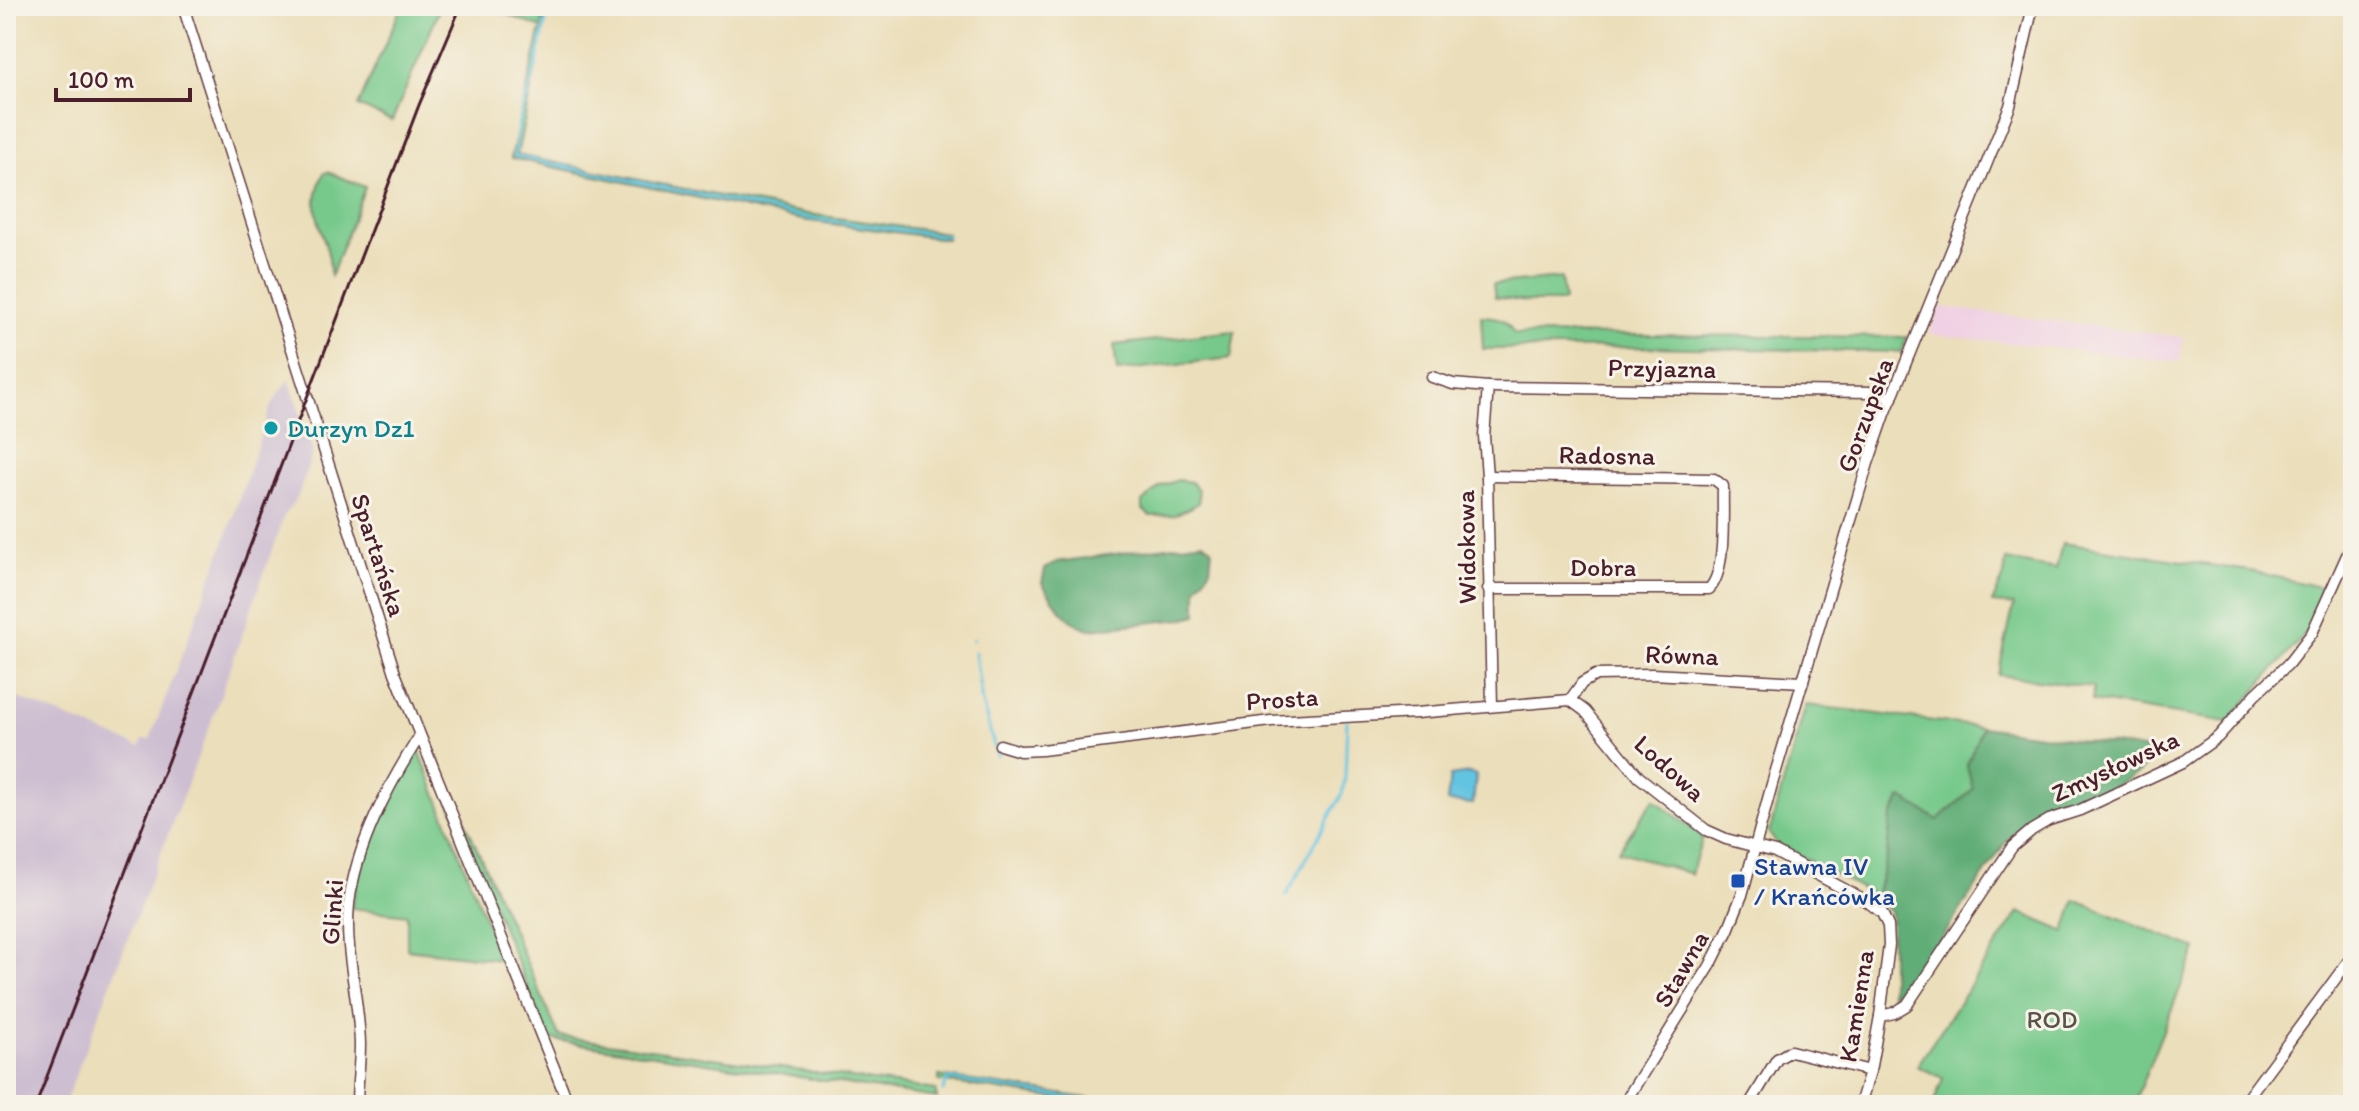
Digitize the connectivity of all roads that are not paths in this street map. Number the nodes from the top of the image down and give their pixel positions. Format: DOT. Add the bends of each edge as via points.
graph roads {
  1 [pos="183,6"];
  2 [pos="2033,6"];
  3 [pos="1432,377"];
  4 [pos="1488,387"];
  5 [pos="1892,398"];
  6 [pos="1487,476"];
  7 [pos="2353,542"];
  8 [pos="1716,583"];
  9 [pos="1488,589"];
  10 [pos="1803,682"];
  11 [pos="1570,700"];
  12 [pos="1492,706"];
  13 [pos="419,737"];
  14 [pos="1000,745"];
  15 [pos="1756,845"];
  16 [pos="2353,955"];
  17 [pos="1880,1016"];
  18 [pos="1870,1071"];
  19 [pos="357,1105"];
  20 [pos="569,1105"];
  21 [pos="1623,1105"];
  22 [pos="1749,1105"];
  23 [pos="1860,1105"];
  24 [pos="2242,1105"];
  1 -- 13 [label="street, Spartańska" via="350,537"];
  2 -- 5 [label="street, Gorzupska" via="2010,106"];
  3 -- 4 [label="street, Przyjazna"];
  4 -- 5 [label="street, Przyjazna" via="1873,392"];
  4 -- 6 [label="street, Widokowa"];
  5 -- 10 [label="street, Gorzupska"];
  6 -- 8 [label="street, Radosna" via="1714,479 1723,486"];
  6 -- 9 [label="street, Widokowa"];
  7 -- 17 [label="street, Zmysłowska" via="2312,633 2226,730 2183,762 2049,820 2023,837 1907,1005"];
  8 -- 9 [label="street, Dobra" via="1709,589"];
  9 -- 12 [label="street, Widokowa"];
  10 -- 11 [label="street, Równa" via="1596,675"];
  10 -- 15 [label="street, Gorzupska"];
  11 -- 12 [label="street, Prosta"];
  11 -- 15 [label="street, Lodowa" via="1669,802 1706,830"];
  12 -- 14 [label="street, Prosta" via="1229,725 1042,750"];
  13 -- 19 [label="street, Glinki" via="378,811 349,904 360,1045"];
  13 -- 20 [label="street, Spartańska"];
  15 -- 17 [label="street, Kamienna" via="1882,913 1889,945"];
  15 -- 21 [label="street, Stawna" via="1723,942"];
  16 -- 24 [label="street"];
  17 -- 18 [label="street, Kamienna"];
  18 -- 22 [label="street" via="1790,1052 1777,1059"];
  18 -- 23 [label="street, Kamienna"];
}
